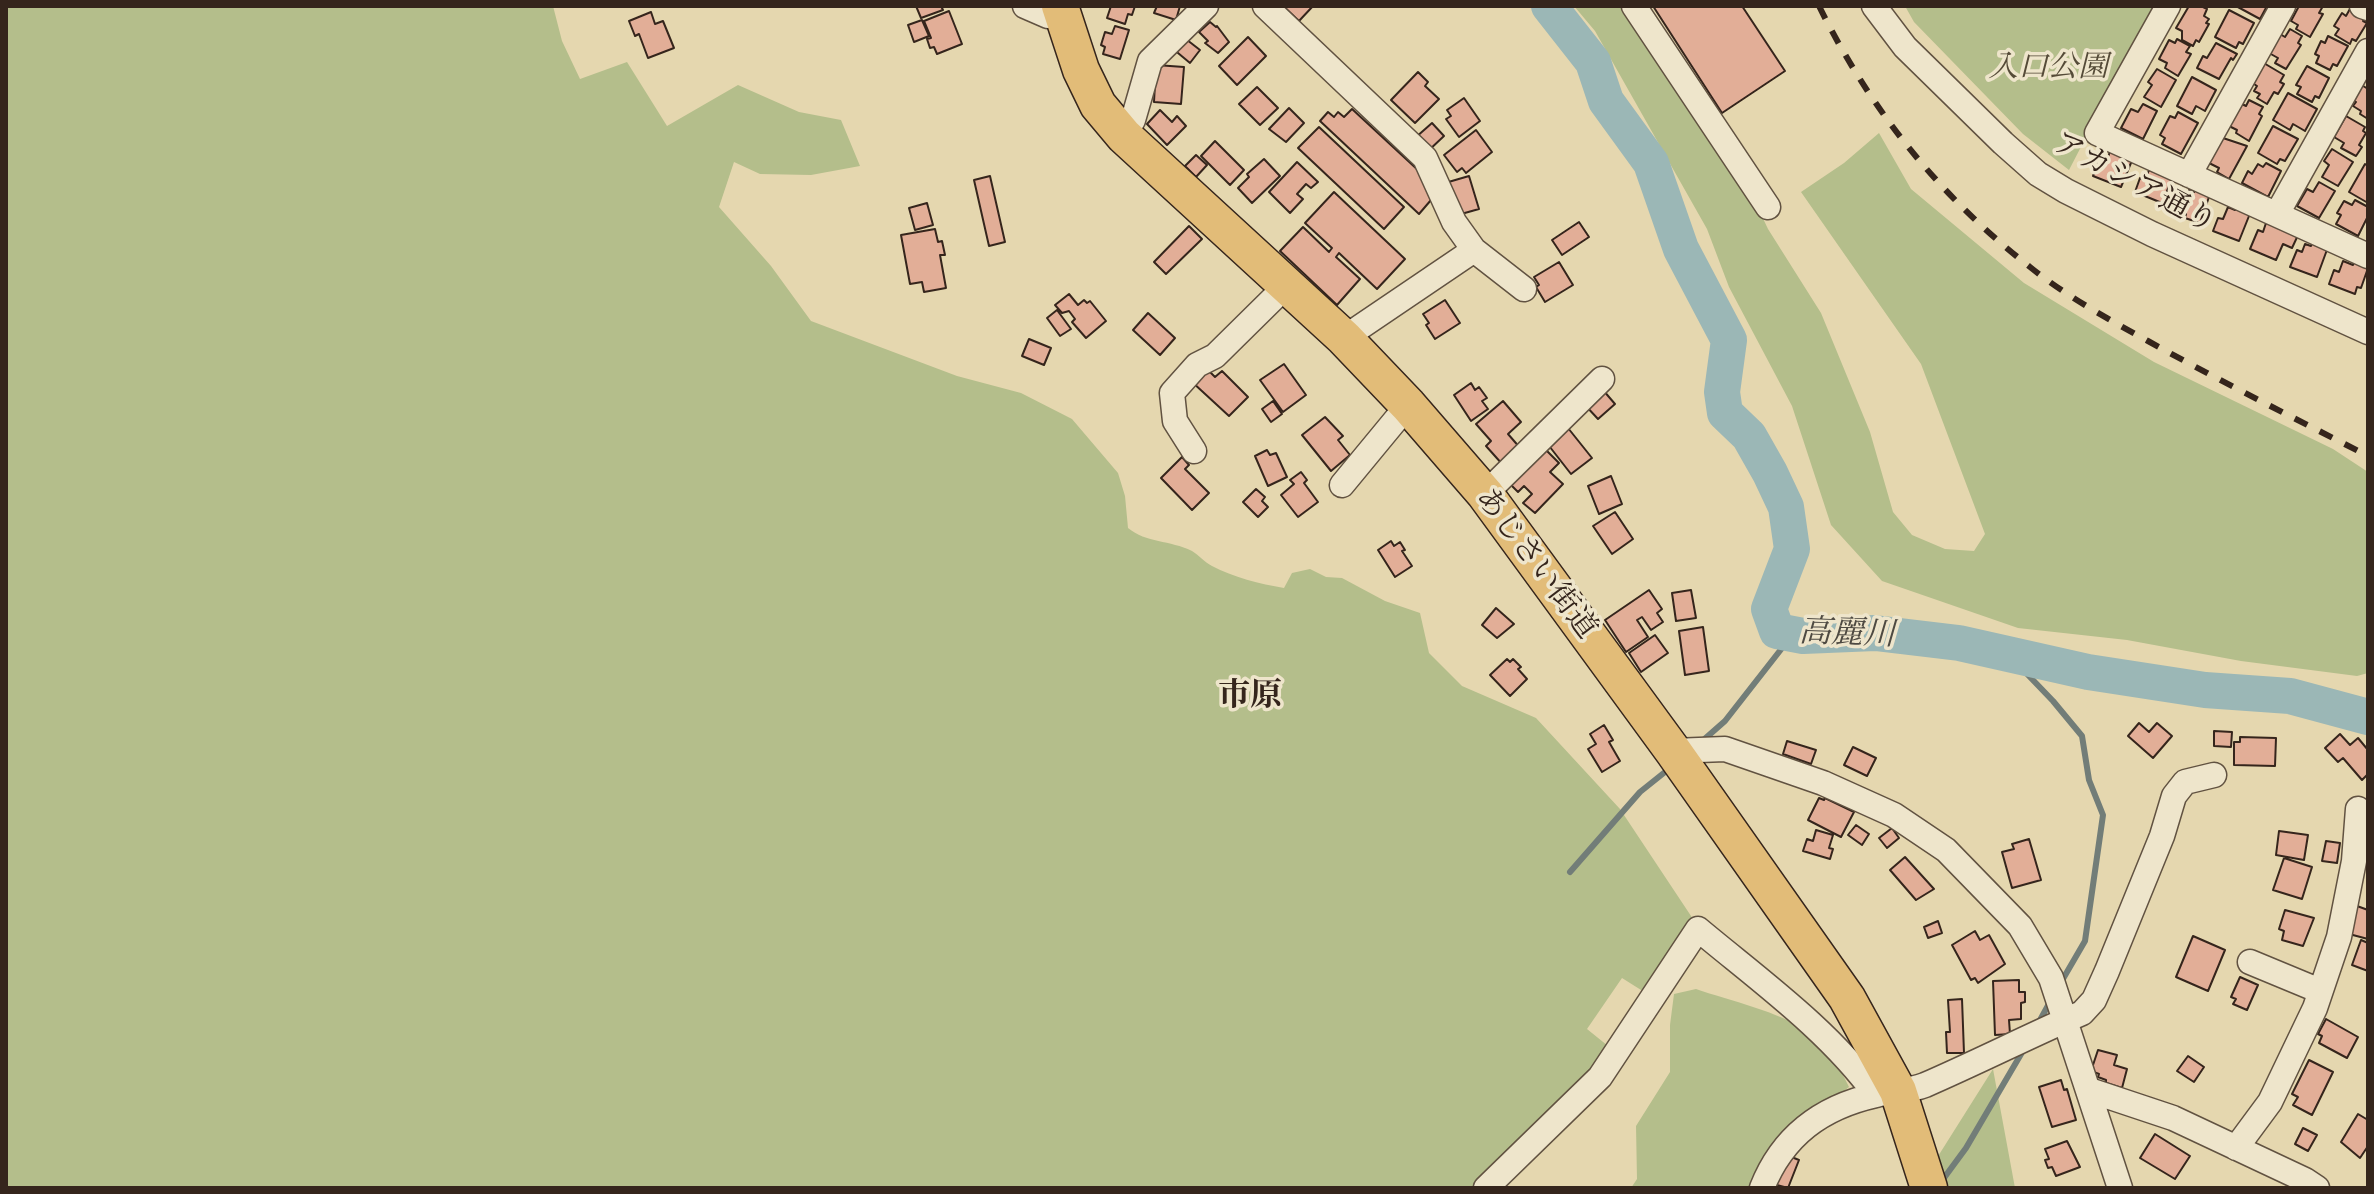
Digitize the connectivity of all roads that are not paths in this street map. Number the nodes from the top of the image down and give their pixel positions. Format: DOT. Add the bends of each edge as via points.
graph roads {
  1 [pos="1025,6"];
  2 [pos="1206,6"];
  3 [pos="1265,6"];
  4 [pos="1634,6"];
  5 [pos="1874,6"];
  6 [pos="2168,6"];
  7 [pos="2283,6"];
  8 [pos="2362,6"];
  9 [pos="2368,8"];
  10 [pos="1060,10"];
  11 [pos="2368,51"];
  12 [pos="1124,136"];
  13 [pos="2189,175"];
  14 [pos="1768,207"];
  15 [pos="2277,214"];
  16 [pos="1474,250"];
  17 [pos="2368,255"];
  18 [pos="1287,285"];
  19 [pos="1524,289"];
  20 [pos="2368,332"];
  21 [pos="1344,338"];
  22 [pos="1602,379"];
  23 [pos="1408,405"];
  24 [pos="1194,451"];
  25 [pos="1342,485"];
  26 [pos="1485,494"];
  27 [pos="1677,757"];
  28 [pos="2214,775"];
  29 [pos="2358,809"];
  30 [pos="2250,962"];
  31 [pos="2320,991"];
  32 [pos="2066,1020"];
  33 [pos="2089,1090"];
  34 [pos="1887,1093"];
  35 [pos="2236,1148"];
  36 [pos="1928,1182"];
  37 [pos="1486,1188"];
  38 [pos="1762,1188"];
  39 [pos="2120,1188"];
  40 [pos="2317,1188"];
  1 -- 10 [label="street" via="1048,16"];
  2 -- 12 [label="street" via="1150,61"];
  3 -- 16 [label="street" via="1425,158 1454,222"];
  4 -- 14 [label="street"];
  5 -- 20 [label="street, アカシア通り" via="1905,47 2038,174 2152,234"];
  6 -- 13 [label="street" via="2097,133"];
  7 -- 13 [label="street"];
  8 -- 9 [label="street"];
  10 -- 12 [label="highway, あじさい街道" via="1098,105"];
  11 -- 15 [label="street"];
  12 -- 18 [label="highway, あじさい街道"];
  13 -- 15 [label="street"];
  15 -- 17 [label="street"];
  16 -- 19 [label="street"];
  16 -- 21 [label="street"];
  18 -- 21 [label="highway, あじさい街道"];
  18 -- 24 [label="street" via="1172,393 1175,421"];
  21 -- 23 [label="highway, あじさい街道"];
  22 -- 26 [label="street"];
  23 -- 25 [label="street"];
  23 -- 26 [label="highway, あじさい街道"];
  26 -- 27 [label="highway, あじさい街道"];
  27 -- 32 [label="street" via="1725,749 1894,815 1946,850 2020,926 2051,978"];
  27 -- 34 [label="highway, あじさい街道" via="1847,998"];
  28 -- 32 [label="street" via="2193,778 2179,788 2094,1000"];
  29 -- 31 [label="street" via="2339,937"];
  30 -- 31 [label="street"];
  31 -- 35 [label="street" via="2270,1102"];
  32 -- 33 [label="street"];
  32 -- 34 [label="street" via="1920,1087"];
  33 -- 35 [label="street" via="2173,1118"];
  33 -- 39 [label="street"];
  34 -- 36 [label="highway, あじさい街道"];
  34 -- 37 [label="street" via="1698,929 1600,1077"];
  34 -- 38 [label="street" via="1816,1117 1786,1147"];
  35 -- 40 [label="street"];
}
